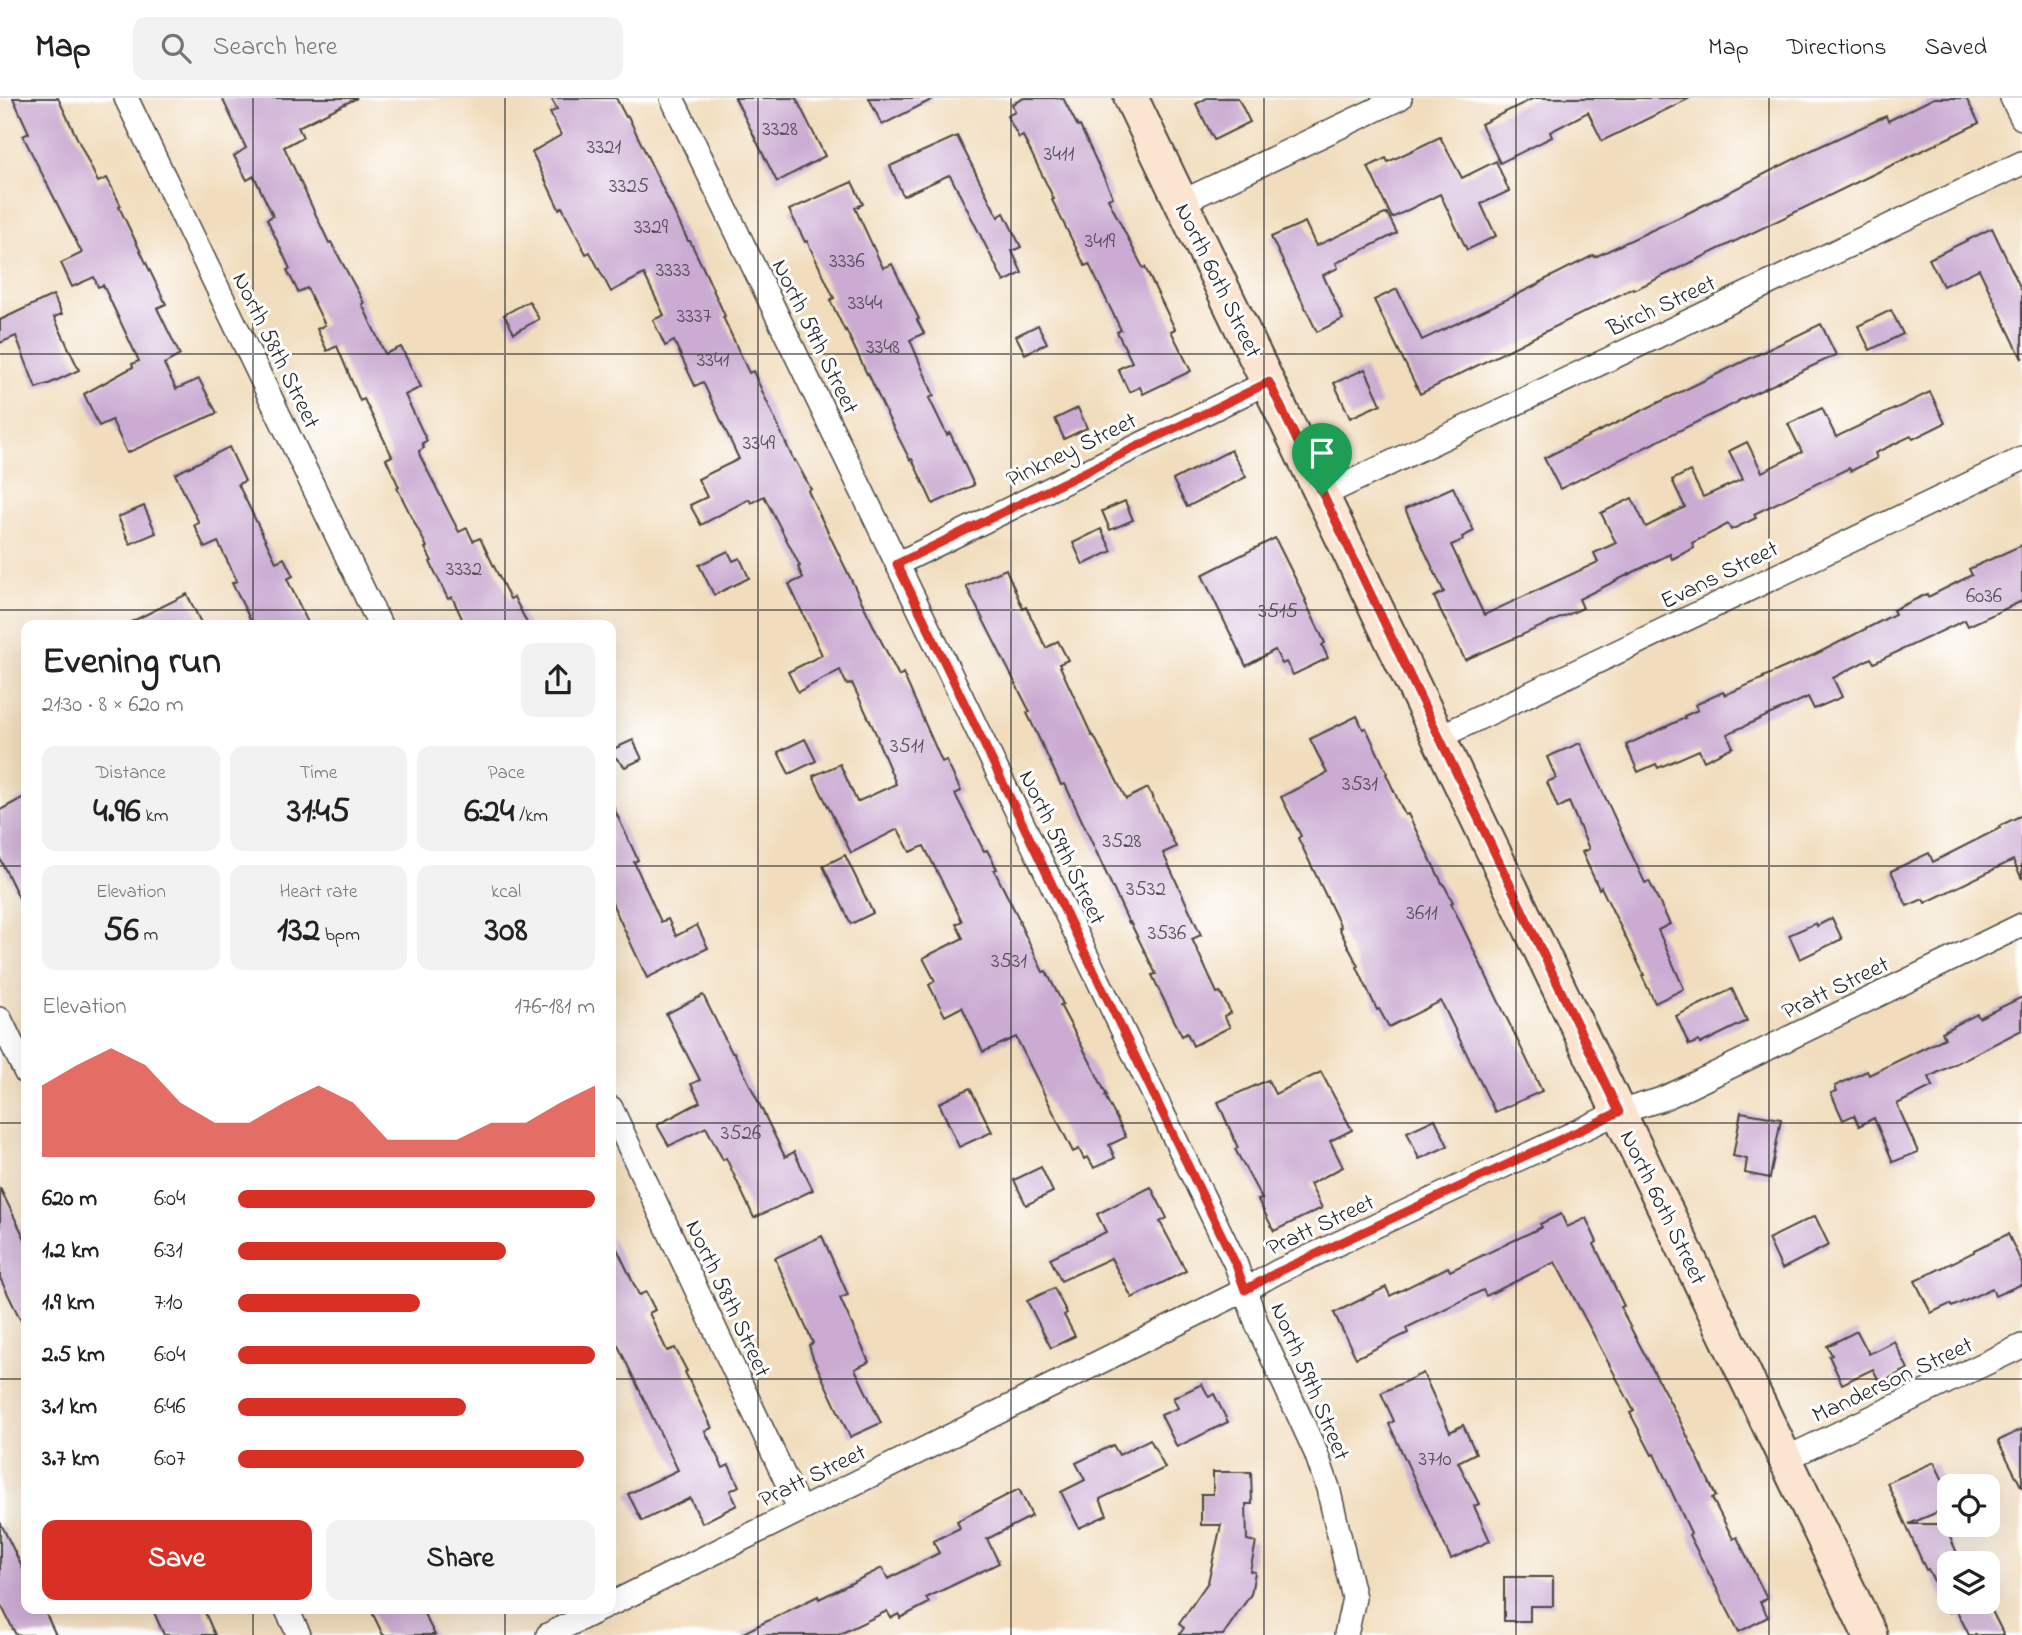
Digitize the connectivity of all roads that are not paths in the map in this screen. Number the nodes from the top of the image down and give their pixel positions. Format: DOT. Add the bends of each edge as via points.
graph roads {
  1 [pos="126,98"];
  2 [pos="672,98"];
  3 [pos="1132,98"];
  4 [pos="1399,98"];
  5 [pos="2012,98"];
  6 [pos="2022,118"];
  7 [pos="2022,163"];
  8 [pos="1182,202"];
  9 [pos="1269,382"];
  10 [pos="2022,459"];
  11 [pos="1322,495"];
  12 [pos="897,564"];
  13 [pos="378,620"];
  14 [pos="1440,737"];
  15 [pos="2022,925"];
  16 [pos="0,1019"];
  17 [pos="21,1063"];
  18 [pos="1619,1112"];
  19 [pos="616,1119"];
  20 [pos="1245,1290"];
  21 [pos="2022,1346"];
  22 [pos="1785,1459"];
  23 [pos="800,1510"];
  24 [pos="616,1602"];
  25 [pos="289,1614"];
  26 [pos="590,1614"];
  27 [pos="299,1635"];
  28 [pos="548,1635"];
  29 [pos="1346,1635"];
  30 [pos="1870,1635"];
  1 -- 13 [label="street, North 58th Street"];
  2 -- 12 [label="street, North 59th Street"];
  3 -- 8 [label="main road, North 60th Street"];
  4 -- 8 [label="street"];
  5 -- 6 [label="street"];
  7 -- 11 [label="street, Birch Street"];
  8 -- 9 [label="main road, North 60th Street"];
  9 -- 11 [label="main road, North 60th Street"];
  9 -- 12 [label="street, Pinkney Street"];
  10 -- 14 [label="street, Evans Street"];
  11 -- 14 [label="main road, North 60th Street"];
  12 -- 20 [label="street, North 59th Street"];
  14 -- 18 [label="main road, North 60th Street"];
  15 -- 18 [label="street, Pratt Street" via="1680,1091"];
  16 -- 17 [label="street"];
  18 -- 20 [label="street, Pratt Street"];
  18 -- 22 [label="main road, North 60th Street"];
  19 -- 23 [label="street, North 58th Street"];
  20 -- 23 [label="street, Pratt Street"];
  20 -- 29 [label="street, North 59th Street" via="1328,1488 1354,1598"];
  21 -- 22 [label="street, Manderson Street"];
  22 -- 30 [label="main road, North 60th Street"];
  23 -- 24 [label="street, Pratt Street"];
  25 -- 27 [label="street"];
  26 -- 28 [label="street"];
}
